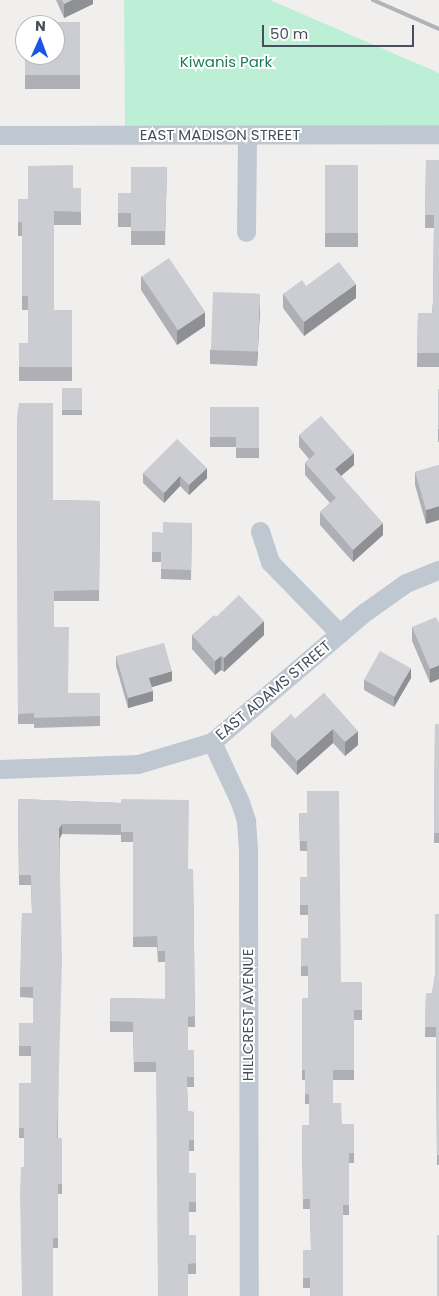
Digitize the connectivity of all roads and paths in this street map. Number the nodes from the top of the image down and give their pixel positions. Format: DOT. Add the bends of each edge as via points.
graph roads {
  1 [pos="439,134"];
  2 [pos="0,135"];
  3 [pos="247,136"];
  4 [pos="246,232"];
  5 [pos="260,531"];
  6 [pos="439,570"];
  7 [pos="340,634"];
  8 [pos="212,742"];
  9 [pos="0,769"];
  10 [pos="249,1296"];
  1 -- 3 [label="street, EAST MADISON STREET"];
  2 -- 3 [label="street, EAST MADISON STREET"];
  3 -- 4 [label="street"];
  5 -- 7 [label="street" via="270,562"];
  6 -- 7 [label="street, EAST ADAMS STREET" via="393,591"];
  7 -- 8 [label="street, EAST ADAMS STREET"];
  8 -- 9 [label="street, EAST ADAMS STREET" via="138,764"];
  8 -- 10 [label="street, HILLCREST AVENUE" via="246,821"];
}
